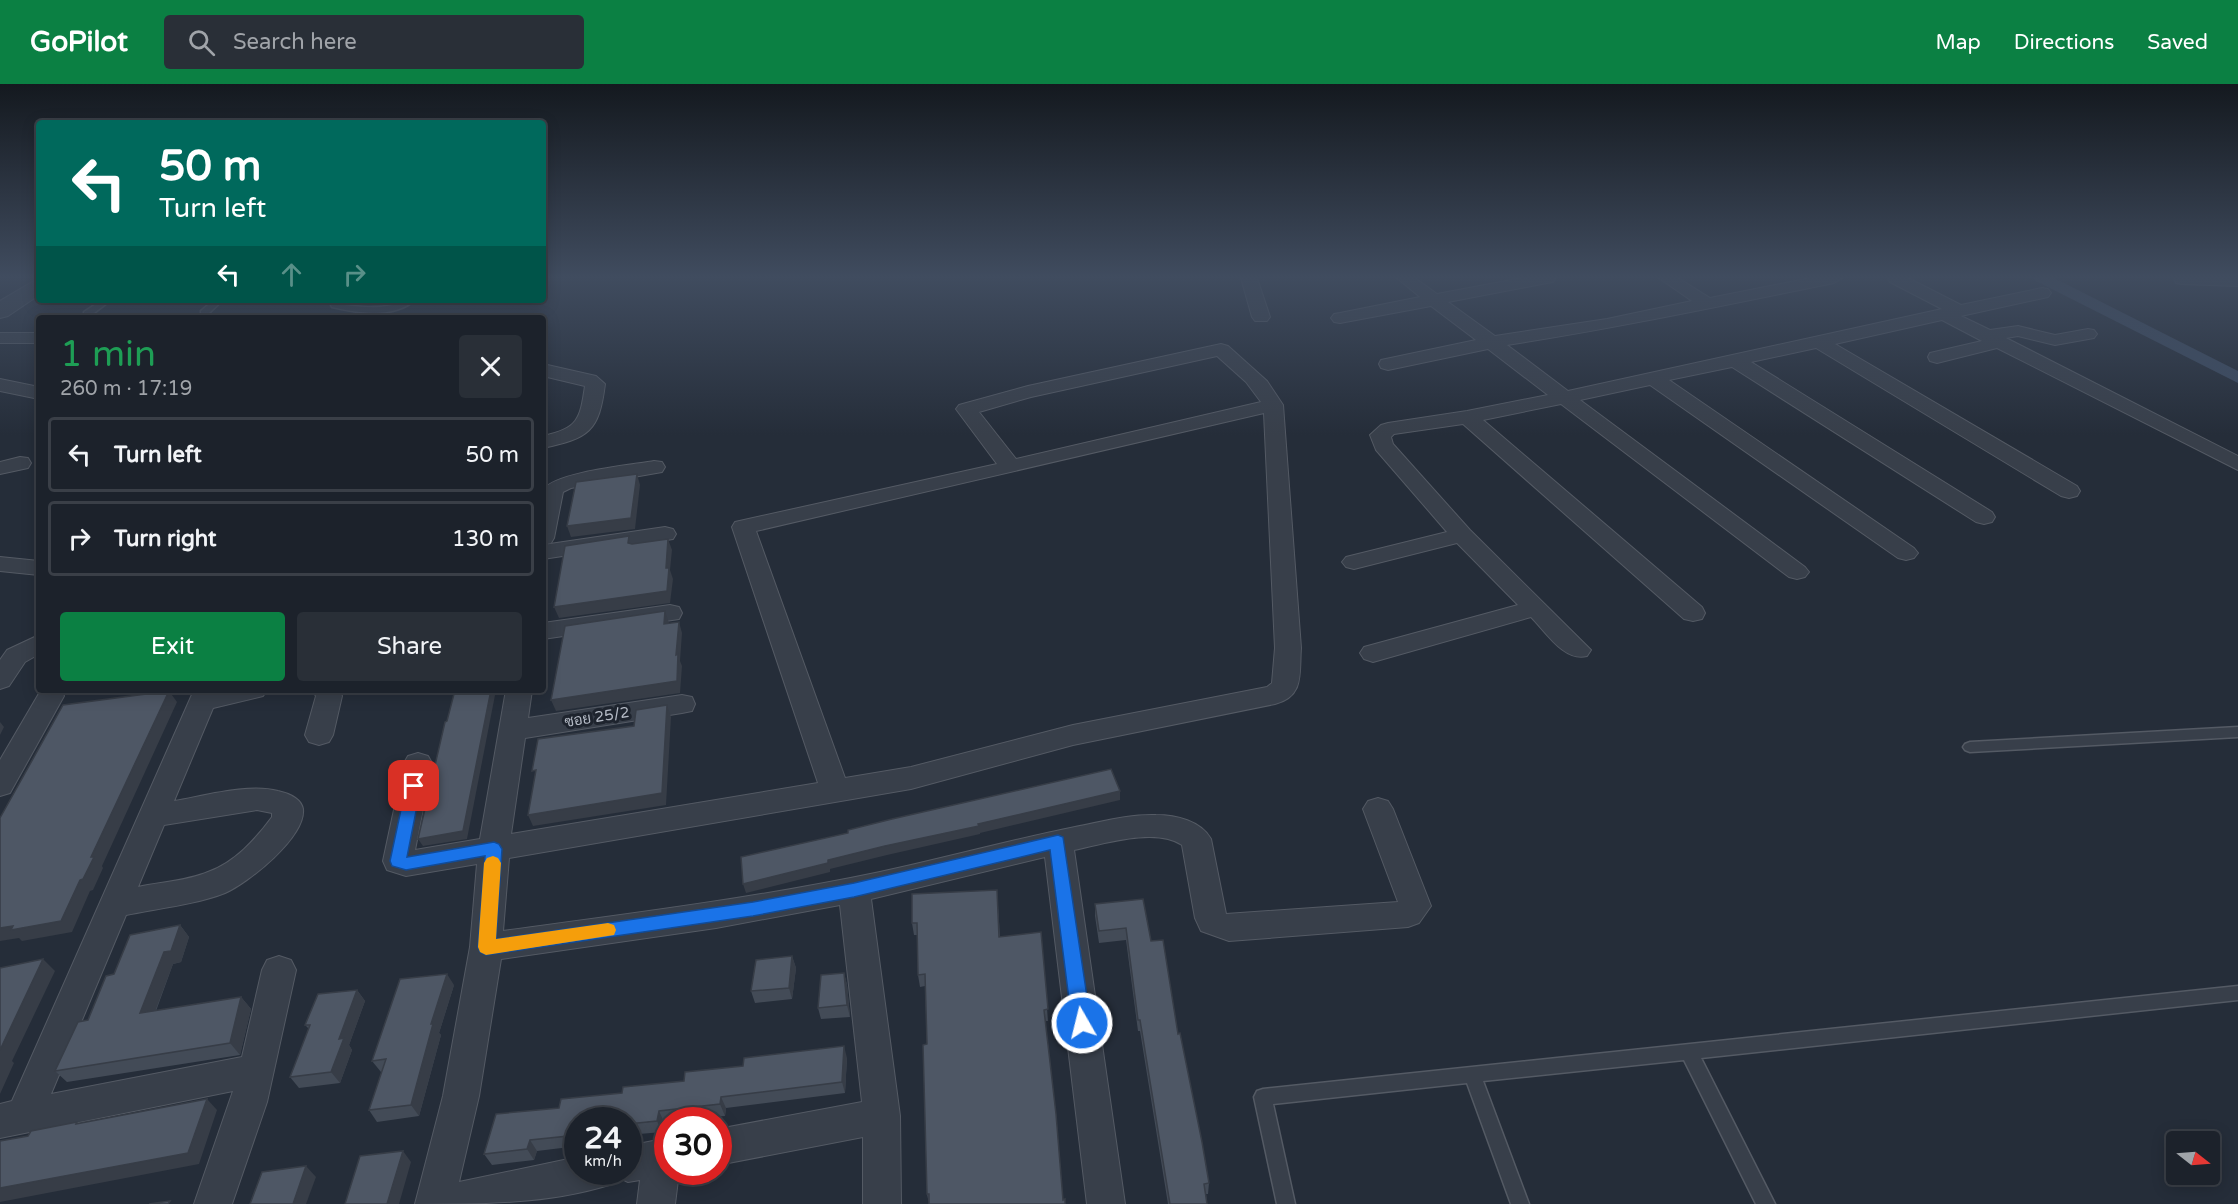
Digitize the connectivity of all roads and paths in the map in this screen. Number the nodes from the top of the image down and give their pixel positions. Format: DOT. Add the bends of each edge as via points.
graph roads {
  1 [pos="1476,330"];
  2 [pos="1570,330"];
  3 [pos="1867,330"];
  4 [pos="1979,330"];
  5 [pos="2088,334"];
  6 [pos="0,338"];
  7 [pos="36,338"];
  8 [pos="1993,339"];
  9 [pos="1817,341"];
  10 [pos="1494,343"];
  11 [pos="1937,357"];
  12 [pos="1734,360"];
  13 [pos="1388,364"];
  14 [pos="546,371"];
  15 [pos="1653,378"];
  16 [pos="0,385"];
  17 [pos="36,392"];
  18 [pos="1567,397"];
  19 [pos="1273,405"];
  20 [pos="1467,417"];
  21 [pos="546,441"];
  22 [pos="2238,464"];
  23 [pos="654,467"];
  24 [pos="1011,468"];
  25 [pos="2068,491"];
  26 [pos="1984,517"];
  27 [pos="546,523"];
  28 [pos="665,534"];
  29 [pos="1462,535"];
  30 [pos="546,552"];
  31 [pos="1906,553"];
  32 [pos="1354,562"];
  33 [pos="0,564"];
  34 [pos="36,568"];
  35 [pos="1797,572"];
  36 [pos="1535,608"];
  37 [pos="670,613"];
  38 [pos="1693,613"];
  39 [pos="546,631"];
  40 [pos="36,646"];
  41 [pos="1578,650"];
  42 [pos="1373,653"];
  43 [pos="0,680"];
  44 [pos="230,693"];
  45 [pos="327,693"];
  46 [pos="518,693"];
  47 [pos="51,696"];
  48 [pos="205,696"];
  49 [pos="682,704"];
  50 [pos="512,730"];
  51 [pos="2238,732"];
  52 [pos="319,735"];
  53 [pos="1970,747"];
  54 [pos="418,763"];
  55 [pos="0,785"];
  56 [pos="835,791"];
  57 [pos="1378,809"];
  58 [pos="153,816"];
  59 [pos="1058,842"];
  60 [pos="494,849"];
  61 [pos="854,890"];
  62 [pos="115,904"];
  63 [pos="486,947"];
  64 [pos="279,970"];
  65 [pos="2238,993"];
  66 [pos="1689,1052"];
  67 [pos="254,1071"];
  68 [pos="1472,1075"];
  69 [pos="882,1116"];
  70 [pos="12,1118"];
  71 [pos="732,1144"];
  72 [pos="653,1159"];
  73 [pos="564,1179"];
  74 [pos="213,1204"];
  75 [pos="434,1204"];
  76 [pos="446,1204"];
  77 [pos="656,1204"];
  78 [pos="882,1204"];
  79 [pos="1106,1204"];
  80 [pos="1286,1204"];
  81 [pos="1520,1204"];
  82 [pos="1767,1204"];
  1 -- 10 [label="street"];
  2 -- 10 [label="street"];
  3 -- 9 [label="street"];
  4 -- 8 [label="street"];
  5 -- 8 [label="street" via="2055,340 2018,331"];
  6 -- 7 [label="street"];
  8 -- 11 [label="street"];
  8 -- 22 [label="street"];
  9 -- 12 [label="street"];
  9 -- 25 [label="street"];
  10 -- 13 [label="street"];
  10 -- 18 [label="street"];
  12 -- 15 [label="street"];
  12 -- 26 [label="street"];
  14 -- 21 [label="street" via="596,384 586,425 566,437"];
  15 -- 18 [label="street"];
  15 -- 31 [label="street"];
  16 -- 17 [label="street"];
  18 -- 20 [label="street"];
  18 -- 35 [label="street"];
  19 -- 24 [label="street"];
  19 -- 24 [label="street" via="1266,391 1221,350 966,409"];
  19 -- 56 [label="street" via="1288,648 1285,687 1275,695 1073,735 911,778"];
  20 -- 29 [label="street" via="1388,429 1380,435 1383,446"];
  20 -- 38 [label="street"];
  23 -- 27 [label="street" via="555,488"];
  24 -- 56 [label="street" via="743,527"];
  28 -- 30 [label="street"];
  29 -- 32 [label="street"];
  29 -- 36 [label="street"];
  33 -- 34 [label="street"];
  36 -- 41 [label="street"];
  36 -- 42 [label="street"];
  37 -- 39 [label="street"];
  40 -- 43 [label="street" via="16,656"];
  44 -- 48 [label="street"];
  45 -- 52 [label="street"];
  46 -- 50 [label="street"];
  47 -- 55 [label="street"];
  48 -- 58 [label="street"];
  49 -- 50 [label="street, ซอย 25/2"];
  50 -- 60 [label="street"];
  51 -- 53 [label="lane"];
  54 -- 60 [label="street" via="398,861 406,864"];
  56 -- 60 [label="street"];
  57 -- 59 [label="street" via="1415,906 1408,914 1229,928 1212,922 1196,839 1187,831 1174,827 1129,829"];
  58 -- 62 [label="street"];
  58 -- 62 [label="street" via="257,799 275,801 288,808 286,820 267,846 244,867 214,884"];
  59 -- 61 [label="street"];
  59 -- 79 [label="street"];
  60 -- 63 [label="street"];
  61 -- 63 [label="street" via="732,913"];
  61 -- 69 [label="street"];
  62 -- 70 [label="street"];
  63 -- 75 [label="street" via="460,1096"];
  64 -- 67 [label="street"];
  65 -- 66 [label="lane"];
  66 -- 68 [label="lane"];
  66 -- 82 [label="lane"];
  67 -- 70 [label="street"];
  67 -- 74 [label="street" via="249,1102"];
  68 -- 80 [label="lane" via="1263,1097"];
  68 -- 81 [label="lane"];
  69 -- 71 [label="street"];
  69 -- 78 [label="street"];
  72 -- 77 [label="street"];
  73 -- 76 [label="street"];
}
